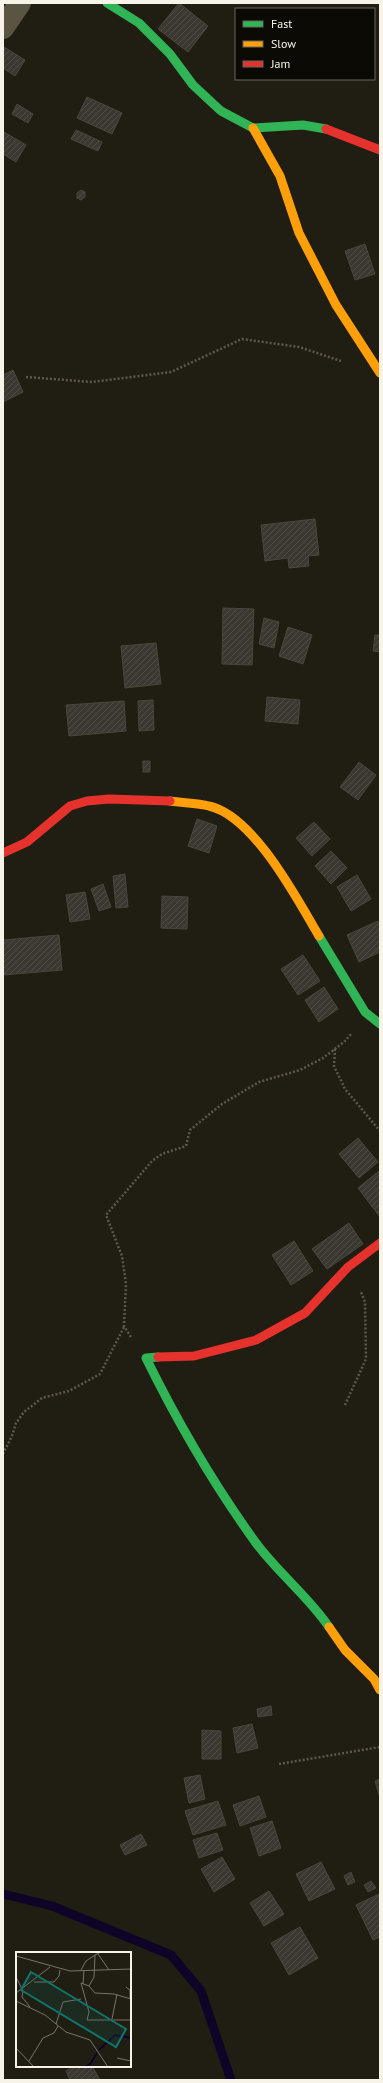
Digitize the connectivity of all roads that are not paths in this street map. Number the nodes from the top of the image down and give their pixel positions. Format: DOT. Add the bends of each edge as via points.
graph roads {
  1 [pos="20,3"];
  2 [pos="107,3"];
  3 [pos="3,28"];
  4 [pos="253,128"];
  5 [pos="380,150"];
  6 [pos="379,371"];
  7 [pos="3,853"];
  8 [pos="380,1024"];
  9 [pos="380,1243"];
  10 [pos="380,1690"];
  1 -- 3 [label="street"];
  2 -- 4 [label="street" via="139,24 170,54 193,85 221,111"];
  4 -- 5 [label="street" via="303,125 329,130"];
  4 -- 6 [label="street" via="280,176 299,233 336,305"];
  7 -- 8 [label="street" via="27,842 70,806 87,801 166,800 210,806 224,812 238,821 278,866 366,1012"];
  9 -- 10 [label="street" via="348,1267 305,1313 256,1340 194,1356 146,1358 183,1430 256,1543 280,1572 317,1609 345,1650 374,1679"];
}
